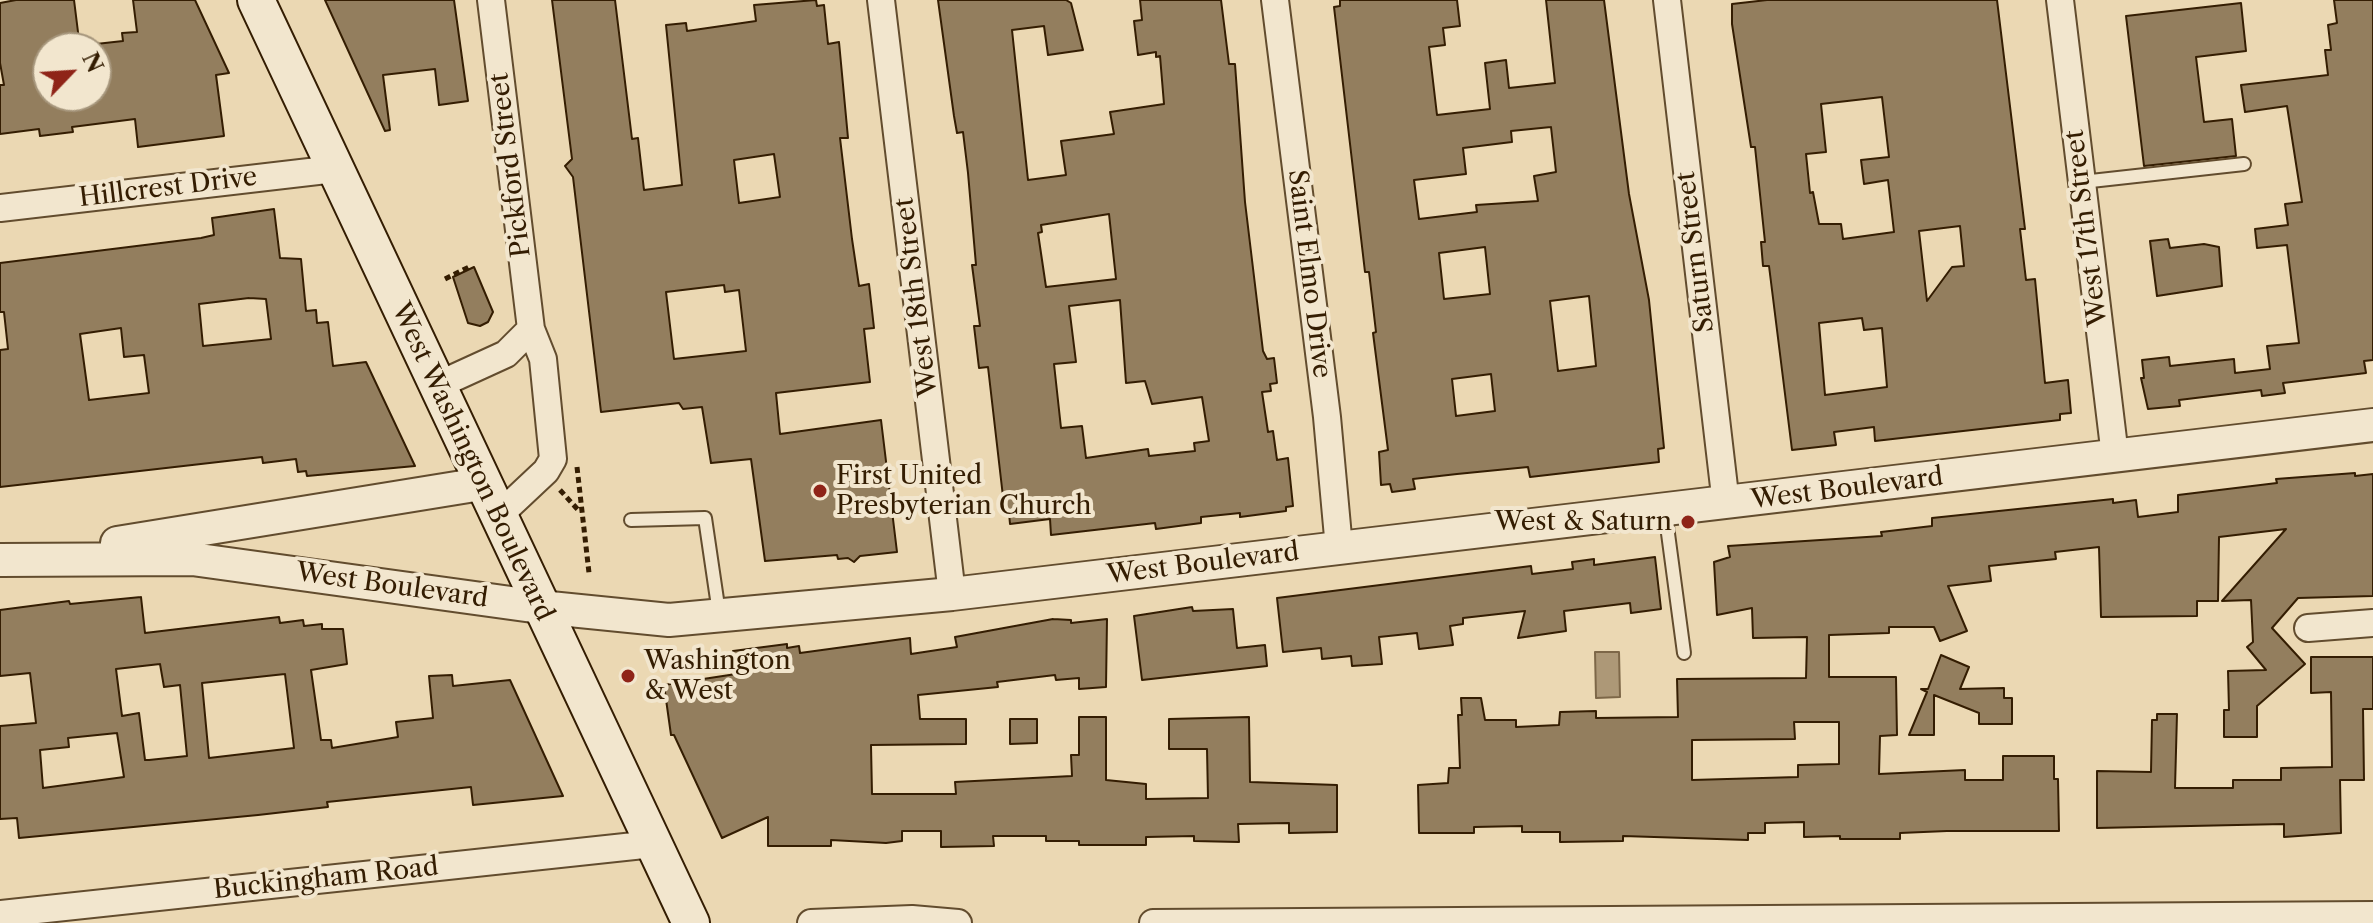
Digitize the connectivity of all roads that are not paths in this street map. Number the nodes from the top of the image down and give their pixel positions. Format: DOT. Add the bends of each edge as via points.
graph roads {
  1 [pos="256,0"];
  2 [pos="491,0"];
  3 [pos="881,0"];
  4 [pos="1275,0"];
  5 [pos="1667,0"];
  6 [pos="2060,0"];
  7 [pos="2244,164"];
  8 [pos="335,169"];
  9 [pos="2082,182"];
  10 [pos="0,208"];
  11 [pos="531,329"];
  12 [pos="436,386"];
  13 [pos="2373,425"];
  14 [pos="2115,456"];
  15 [pos="481,484"];
  16 [pos="1726,504"];
  17 [pos="1665,511"];
  18 [pos="497,517"];
  19 [pos="631,520"];
  20 [pos="1339,548"];
  21 [pos="16,559"];
  22 [pos="952,594"];
  23 [pos="540,607"];
  24 [pos="720,616"];
  25 [pos="2373,623"];
  26 [pos="2308,628"];
  27 [pos="1684,653"];
  28 [pos="653,844"];
  29 [pos="0,914"];
  30 [pos="2373,915"];
  31 [pos="691,923"];
  32 [pos="811,923"];
  33 [pos="958,923"];
  34 [pos="1153,923"];
  1 -- 8 [label="main road, West Washington Boulevard"];
  2 -- 11 [label="street, Pickford Street"];
  3 -- 22 [label="street, West 18th Street"];
  4 -- 20 [label="street, Saint Elmo Drive"];
  5 -- 16 [label="street, Saturn Street"];
  6 -- 9 [label="street, West 17th Street"];
  7 -- 9 [label="lane"];
  8 -- 10 [label="street, Hillcrest Drive"];
  8 -- 12 [label="main road, West Washington Boulevard"];
  9 -- 14 [label="street, West 17th Street"];
  11 -- 12 [label="street" via="506,354"];
  11 -- 18 [label="street, Pickford Street" via="543,359 553,459"];
  12 -- 15 [label="main road, West Washington Boulevard"];
  13 -- 14 [label="street, West Boulevard"];
  14 -- 16 [label="street, West Boulevard"];
  15 -- 18 [label="main road, West Washington Boulevard"];
  15 -- 21 [label="street, West Boulevard"];
  16 -- 17 [label="street, West Boulevard"];
  17 -- 20 [label="street, West Boulevard"];
  17 -- 27 [label="lane"];
  18 -- 23 [label="main road, West Washington Boulevard"];
  19 -- 24 [label="lane" via="705,518"];
  20 -- 22 [label="street, West Boulevard"];
  21 -- 23 [label="street, West Boulevard" via="192,559"];
  22 -- 24 [label="street, West Boulevard"];
  23 -- 24 [label="street, West Boulevard" via="669,620"];
  23 -- 28 [label="main road, West Washington Boulevard"];
  25 -- 26 [label="street"];
  28 -- 29 [label="street, Buckingham Road"];
  28 -- 31 [label="main road, West Washington Boulevard"];
  30 -- 34 [label="street"];
  32 -- 33 [label="street"];
}
